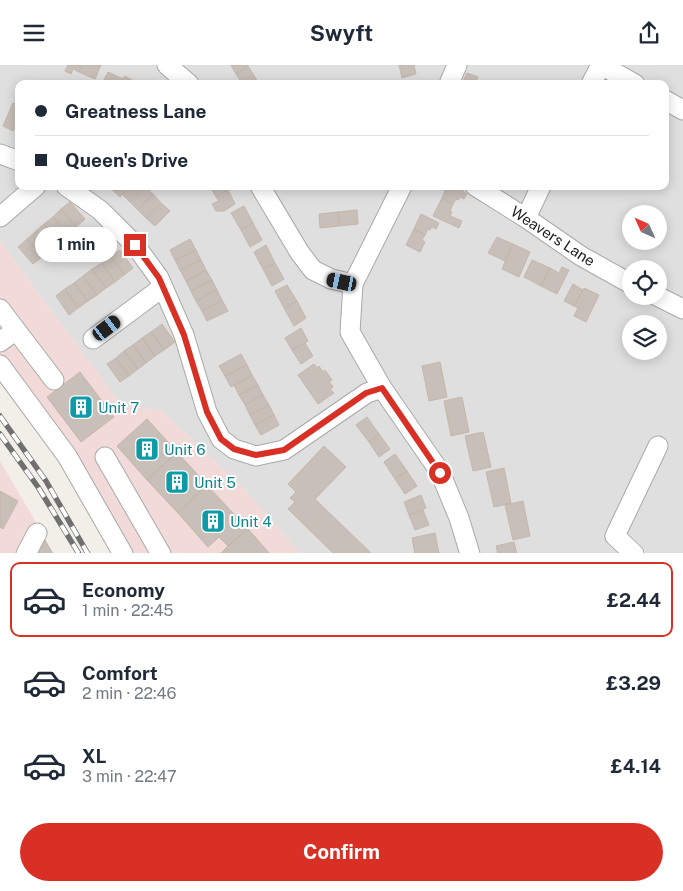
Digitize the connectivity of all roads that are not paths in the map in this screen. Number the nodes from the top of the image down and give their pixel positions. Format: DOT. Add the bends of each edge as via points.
graph roads {
  1 [pos="457,65"];
  2 [pos="601,65"];
  3 [pos="170,66"];
  4 [pos="185,80"];
  5 [pos="451,80"];
  6 [pos="594,80"];
  7 [pos="628,80"];
  8 [pos="669,103"];
  9 [pos="683,111"];
  10 [pos="0,154"];
  11 [pos="15,160"];
  12 [pos="31,190"];
  13 [pos="72,190"];
  14 [pos="262,190"];
  15 [pos="400,190"];
  16 [pos="481,190"];
  17 [pos="539,190"];
  18 [pos="0,217"];
  19 [pos="526,218"];
  20 [pos="622,278"];
  21 [pos="353,284"];
  22 [pos="163,287"];
  23 [pos="667,301"];
  24 [pos="0,309"];
  25 [pos="683,309"];
  26 [pos="16,330"];
  27 [pos="93,339"];
  28 [pos="0,342"];
  29 [pos="0,365"];
  30 [pos="54,380"];
  31 [pos="382,388"];
  32 [pos="658,446"];
  33 [pos="105,457"];
  34 [pos="37,533"];
  35 [pos="26,553"];
  36 [pos="123,553"];
  37 [pos="161,553"];
  38 [pos="470,553"];
  39 [pos="634,553"];
  1 -- 5 [label="street"];
  2 -- 6 [label="street"];
  2 -- 7 [label="street"];
  3 -- 4 [label="street"];
  8 -- 9 [label="street"];
  10 -- 11 [label="street"];
  12 -- 18 [label="street"];
  13 -- 22 [label="street" via="100,210 135,245"];
  14 -- 21 [label="street" via="312,270"];
  15 -- 21 [label="street"];
  16 -- 19 [label="street, Weavers Lane"];
  17 -- 19 [label="street"];
  19 -- 20 [label="street, Weavers Lane" via="581,256"];
  21 -- 31 [label="street" via="350,333"];
  22 -- 27 [label="street"];
  22 -- 31 [label="street" via="184,335 207,412 221,439 234,449 256,455 284,450 366,393"];
  23 -- 25 [label="street"];
  24 -- 26 [label="street"];
  26 -- 28 [label="street"];
  26 -- 30 [label="street"];
  29 -- 36 [label="street" via="67,456"];
  31 -- 38 [label="street" via="440,473"];
  32 -- 39 [label="street" via="615,536"];
  33 -- 37 [label="street"];
  34 -- 35 [label="street"];
}
